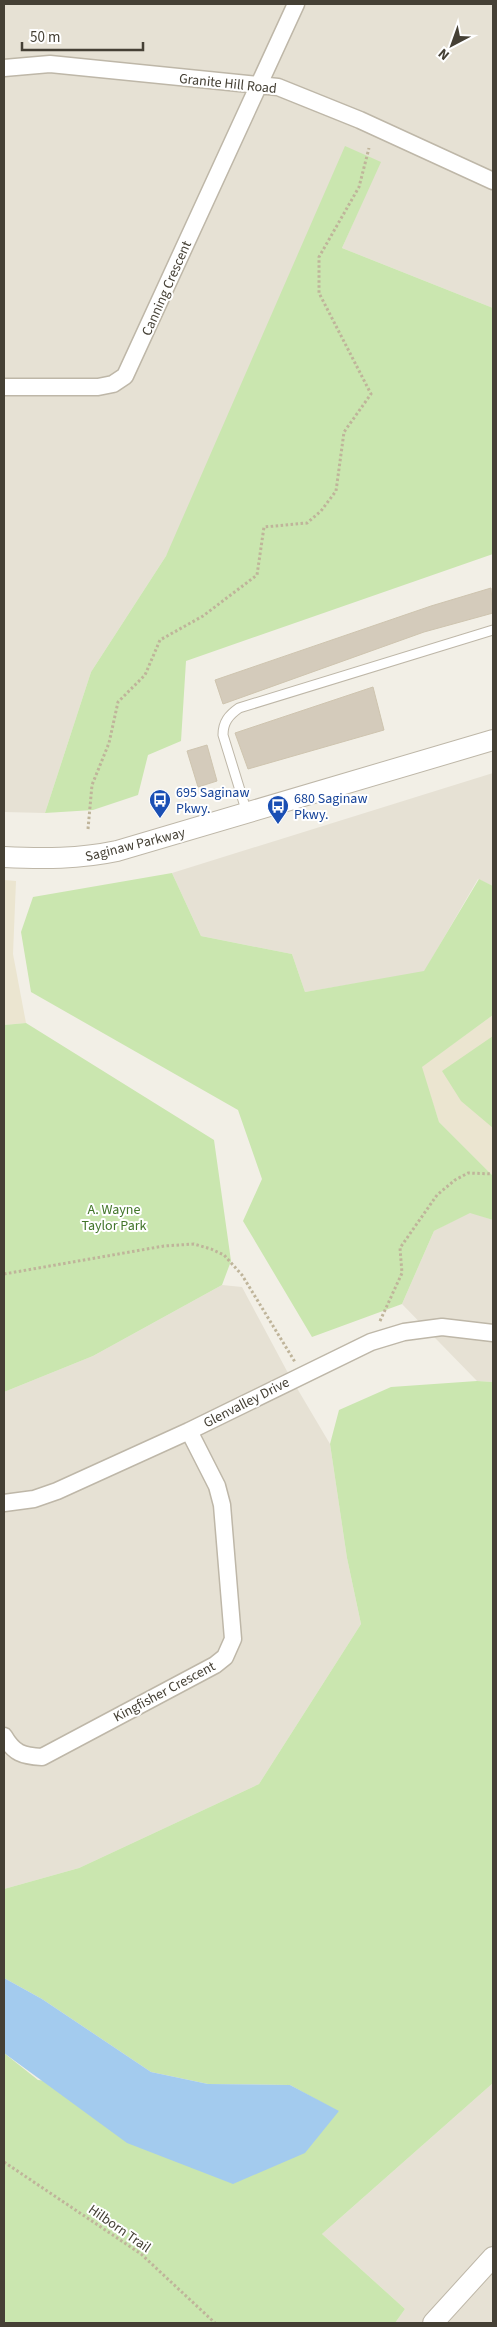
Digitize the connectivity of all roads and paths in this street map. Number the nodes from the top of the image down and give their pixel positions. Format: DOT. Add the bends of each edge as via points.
graph roads {
  1 [pos="296,4"];
  2 [pos="4,68"];
  3 [pos="257,85"];
  4 [pos="369,148"];
  5 [pos="493,179"];
  6 [pos="4,388"];
  7 [pos="493,630"];
  8 [pos="493,740"];
  9 [pos="247,813"];
  10 [pos="88,829"];
  11 [pos="4,858"];
  12 [pos="493,1174"];
  13 [pos="4,1274"];
  14 [pos="380,1321"];
  15 [pos="493,1333"];
  16 [pos="298,1367"];
  17 [pos="189,1431"];
  18 [pos="4,1503"];
  19 [pos="4,1736"];
  20 [pos="4,2162"];
  21 [pos="493,2257"];
  22 [pos="215,2323"];
  23 [pos="433,2323"];
  1 -- 3 [label="street, Canning Crescent"];
  2 -- 3 [label="street, Granite Hill Road" via="50,64"];
  3 -- 5 [label="street, Granite Hill Road" via="278,87"];
  3 -- 6 [label="street, Canning Crescent" via="125,376 113,384 98,387"];
  4 -- 10 [label="path" via="359,186 319,257 319,293 371,394 344,432 336,491 307,523 264,527 257,575 203,616 160,640 145,675 118,702 109,743 92,785"];
  7 -- 9 [label="lane" via="239,708 230,714 223,726 223,735"];
  8 -- 9 [label="street, Saginaw Parkway"];
  9 -- 11 [label="street, Saginaw Parkway" via="85,858"];
  12 -- 14 [label="path" via="468,1174 437,1195 400,1248 402,1273"];
  13 -- 16 [label="path" via="164,1246 194,1244 211,1249 224,1255 242,1275"];
  15 -- 17 [label="street, Glenvalley Drive" via="442,1327 404,1332 371,1342"];
  17 -- 18 [label="street, Glenvalley Drive" via="57,1491 34,1499"];
  17 -- 19 [label="street, Kingfisher Crescent" via="217,1486 222,1505 233,1639 230,1649 215,1664 42,1757 18,1753"];
  20 -- 22 [label="path, Hilborn Trail" via="141,2254"];
  21 -- 23 [label="street"];
}
